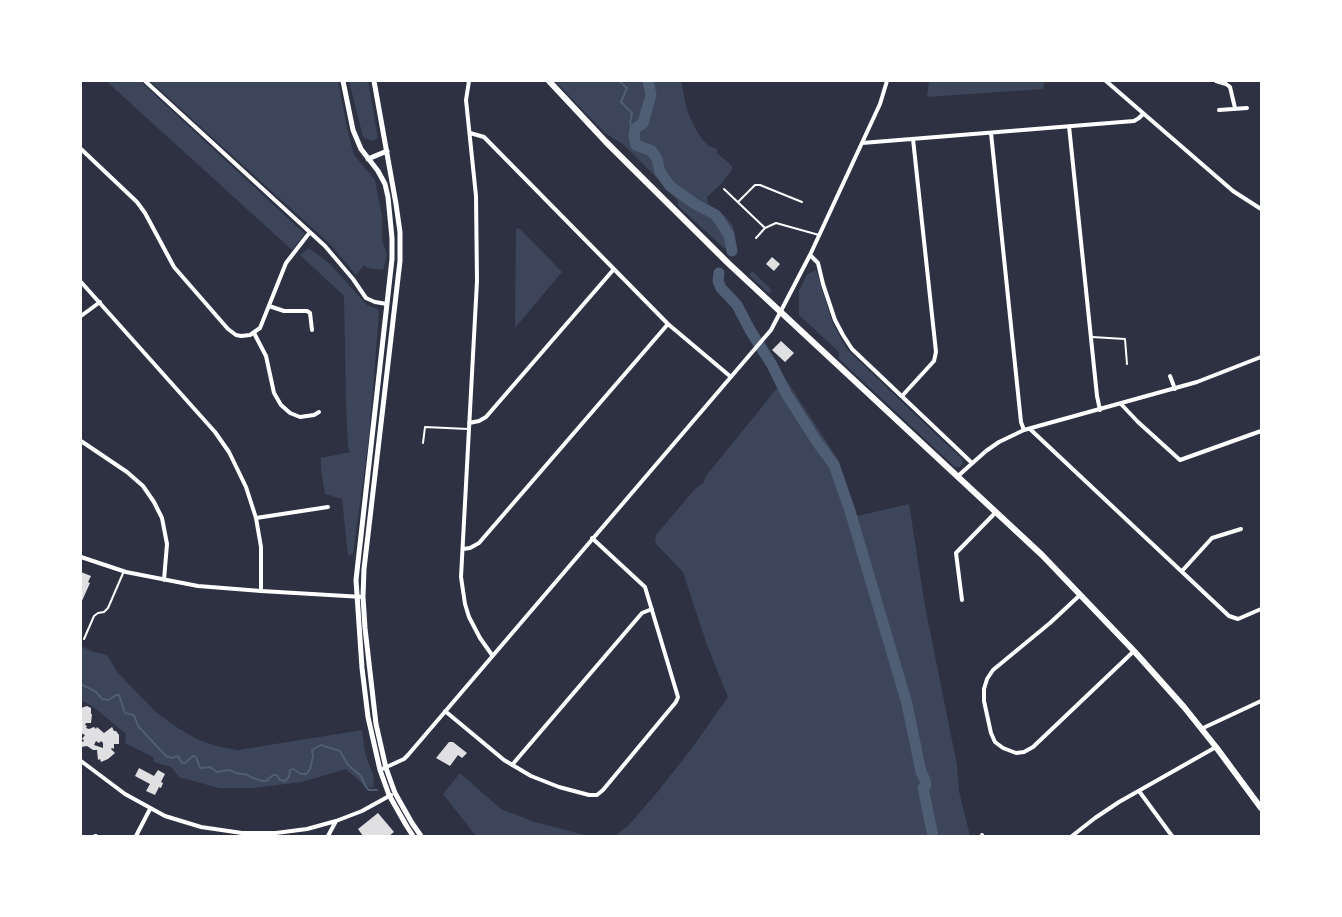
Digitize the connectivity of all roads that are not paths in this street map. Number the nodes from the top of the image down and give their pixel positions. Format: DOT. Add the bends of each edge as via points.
graph roads {
  1 [pos="145,81"];
  2 [pos="343,81"];
  3 [pos="374,81"];
  4 [pos="469,81"];
  5 [pos="548,81"];
  6 [pos="887,81"];
  7 [pos="1106,81"];
  8 [pos="1216,81"];
  9 [pos="1235,108"];
  10 [pos="1247,108"];
  11 [pos="1219,110"];
  12 [pos="1144,114"];
  13 [pos="1069,126"];
  14 [pos="470,132"];
  15 [pos="990,133"];
  16 [pos="913,139"];
  17 [pos="862,143"];
  18 [pos="81,149"];
  19 [pos="387,151"];
  20 [pos="368,159"];
  21 [pos="724,189"];
  22 [pos="738,202"];
  23 [pos="802,202"];
  24 [pos="1261,209"];
  25 [pos="765,228"];
  26 [pos="310,232"];
  27 [pos="819,236"];
  28 [pos="756,238"];
  29 [pos="810,255"];
  30 [pos="614,269"];
  31 [pos="81,282"];
  32 [pos="100,302"];
  33 [pos="388,304"];
  34 [pos="269,306"];
  35 [pos="781,313"];
  36 [pos="81,316"];
  37 [pos="668,324"];
  38 [pos="312,330"];
  39 [pos="254,333"];
  40 [pos="1091,337"];
  41 [pos="1261,357"];
  42 [pos="1127,364"];
  43 [pos="1170,376"];
  44 [pos="731,377"];
  45 [pos="1175,389"];
  46 [pos="902,396"];
  47 [pos="1121,404"];
  48 [pos="1100,410"];
  49 [pos="319,412"];
  50 [pos="470,423"];
  51 [pos="1030,429"];
  52 [pos="469,430"];
  53 [pos="1024,430"];
  54 [pos="1261,431"];
  55 [pos="81,441"];
  56 [pos="371,441"];
  57 [pos="379,442"];
  58 [pos="423,443"];
  59 [pos="972,463"];
  60 [pos="958,476"];
  61 [pos="328,507"];
  62 [pos="996,512"];
  63 [pos="256,518"];
  64 [pos="1241,529"];
  65 [pos="592,538"];
  66 [pos="463,549"];
  67 [pos="81,557"];
  68 [pos="124,571"];
  69 [pos="1182,571"];
  70 [pos="164,580"];
  71 [pos="261,591"];
  72 [pos="1080,595"];
  73 [pos="360,597"];
  74 [pos="962,600"];
  75 [pos="652,609"];
  76 [pos="1261,609"];
  77 [pos="84,639"];
  78 [pos="1134,651"];
  79 [pos="492,655"];
  80 [pos="1261,701"];
  81 [pos="445,710"];
  82 [pos="1201,728"];
  83 [pos="1216,747"];
  84 [pos="81,761"];
  85 [pos="512,765"];
  86 [pos="383,769"];
  87 [pos="1139,791"];
  88 [pos="392,794"];
  89 [pos="1261,808"];
  90 [pos="150,809"];
  91 [pos="336,821"];
  92 [pos="1074,835"];
  93 [pos="136,836"];
  94 [pos="328,836"];
  95 [pos="414,836"];
  96 [pos="421,836"];
  97 [pos="1172,836"];
  1 -- 26 [label="street"];
  2 -- 20 [label="main road" via="353,130"];
  3 -- 19 [label="main road"];
  4 -- 14 [label="street" via="466,100"];
  5 -- 35 [label="highway" via="719,255"];
  6 -- 17 [label="street" via="882,102"];
  7 -- 12 [label="street"];
  8 -- 9 [label="street" via="1230,87"];
  9 -- 10 [label="street"];
  9 -- 11 [label="street"];
  12 -- 13 [label="street" via="1134,121"];
  12 -- 24 [label="street" via="1233,192"];
  13 -- 15 [label="street"];
  13 -- 40 [label="street"];
  14 -- 30 [label="street" via="484,137"];
  14 -- 50 [label="street" via="478,251"];
  15 -- 16 [label="street"];
  15 -- 53 [label="street"];
  16 -- 17 [label="street"];
  16 -- 46 [label="street" via="936,352 934,361"];
  17 -- 27 [label="street"];
  18 -- 39 [label="street" via="137,202 174,267 228,329 241,336"];
  19 -- 20 [label="main road"];
  19 -- 57 [label="main road" via="400,232 400,261"];
  20 -- 33 [label="main road" via="385,184 390,213 392,259"];
  21 -- 22 [label="lane"];
  22 -- 23 [label="lane" via="755,185 760,185"];
  22 -- 25 [label="lane"];
  25 -- 27 [label="lane" via="781,223"];
  25 -- 28 [label="lane"];
  26 -- 33 [label="street" via="338,260 366,298"];
  26 -- 34 [label="street" via="286,263"];
  27 -- 29 [label="street"];
  29 -- 35 [label="street"];
  29 -- 46 [label="street" via="818,263 830,307 843,335 864,361"];
  30 -- 37 [label="street"];
  30 -- 50 [label="street" via="486,417"];
  31 -- 32 [label="street"];
  32 -- 36 [label="street"];
  32 -- 63 [label="street" via="222,441 241,475"];
  33 -- 56 [label="main road"];
  34 -- 38 [label="street" via="284,311 307,311"];
  34 -- 39 [label="street" via="262,325"];
  35 -- 44 [label="street" via="771,330"];
  35 -- 60 [label="highway"];
  37 -- 44 [label="street"];
  37 -- 66 [label="street" via="479,543"];
  39 -- 49 [label="street" via="266,356 274,393 281,405 300,417"];
  40 -- 42 [label="lane" via="1125,339"];
  40 -- 48 [label="street"];
  41 -- 45 [label="street"];
  43 -- 45 [label="street"];
  44 -- 65 [label="street"];
  45 -- 47 [label="street"];
  46 -- 59 [label="street"];
  47 -- 48 [label="street"];
  47 -- 54 [label="street" via="1180,460"];
  48 -- 51 [label="street"];
  50 -- 52 [label="street"];
  51 -- 53 [label="street"];
  51 -- 69 [label="street"];
  52 -- 58 [label="lane" via="425,427"];
  52 -- 66 [label="street"];
  53 -- 59 [label="street" via="999,442"];
  55 -- 70 [label="street" via="127,472 143,486 154,502 162,518 167,544"];
  56 -- 57 [label="main road"];
  56 -- 73 [label="main road" via="358,550 356,580"];
  57 -- 73 [label="main road"];
  59 -- 60 [label="street"];
  60 -- 62 [label="highway"];
  61 -- 63 [label="street"];
  62 -- 72 [label="highway"];
  62 -- 74 [label="street" via="956,553"];
  63 -- 71 [label="street" via="261,547"];
  64 -- 69 [label="street" via="1212,538"];
  65 -- 75 [label="street" via="645,587"];
  65 -- 79 [label="street"];
  66 -- 79 [label="street" via="461,576 465,604 474,629"];
  67 -- 68 [label="street"];
  68 -- 70 [label="street"];
  68 -- 77 [label="lane" via="108,608 94,616"];
  69 -- 76 [label="street" via="1229,616 1238,619"];
  70 -- 71 [label="street"];
  71 -- 73 [label="street"];
  72 -- 78 [label="highway"];
  72 -- 78 [label="street" via="993,670 987,679 984,695 995,742 1012,752 1033,748"];
  73 -- 86 [label="main road" via="362,672 368,717"];
  75 -- 85 [label="street" via="642,613"];
  75 -- 85 [label="street" via="678,697 603,790 597,795 583,793 544,782"];
  78 -- 82 [label="highway"];
  79 -- 81 [label="street"];
  80 -- 82 [label="street"];
  81 -- 85 [label="street"];
  81 -- 86 [label="street" via="408,755"];
  82 -- 83 [label="highway"];
  83 -- 87 [label="street"];
  83 -- 89 [label="highway"];
  84 -- 90 [label="street"];
  86 -- 88 [label="main road"];
  87 -- 92 [label="street"];
  87 -- 97 [label="street"];
  88 -- 91 [label="street"];
  88 -- 95 [label="main road"];
  88 -- 96 [label="main road"];
  90 -- 91 [label="street" via="183,822 242,834 296,831"];
  90 -- 93 [label="street"];
  91 -- 94 [label="street"];
}
